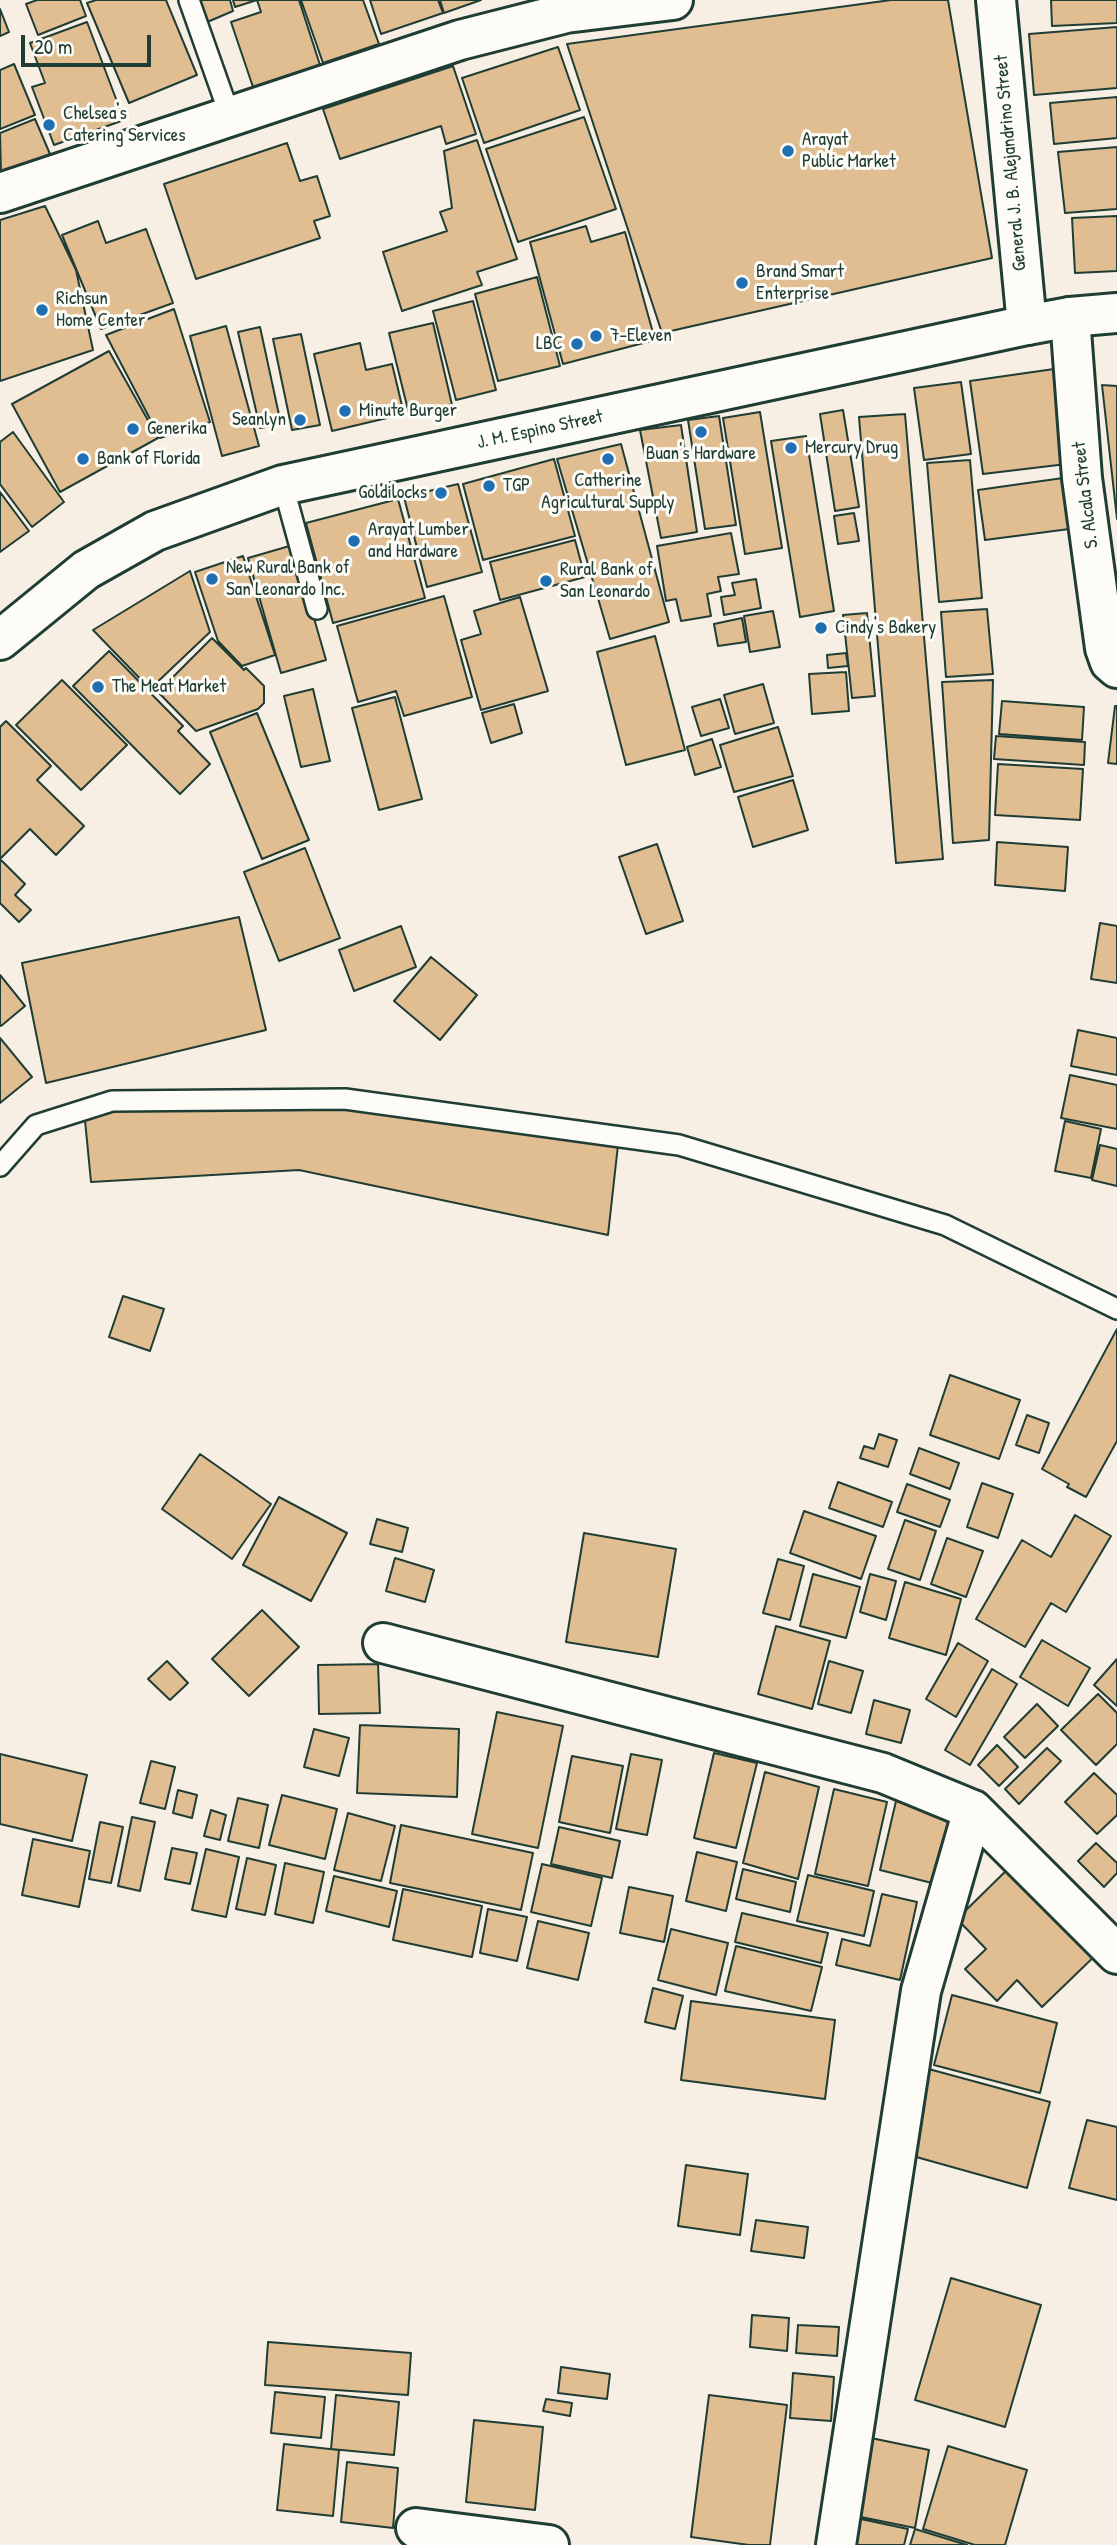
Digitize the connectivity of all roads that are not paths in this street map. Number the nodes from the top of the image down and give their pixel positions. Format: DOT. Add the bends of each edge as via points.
graph roads {
  1 [pos="189,0"];
  2 [pos="673,0"];
  3 [pos="996,0"];
  4 [pos="564,7"];
  5 [pos="230,116"];
  6 [pos="0,193"];
  7 [pos="1117,313"];
  8 [pos="1070,317"];
  9 [pos="1027,325"];
  10 [pos="283,485"];
  11 [pos="317,609"];
  12 [pos="0,640"];
  13 [pos="1117,668"];
  14 [pos="0,1166"];
  15 [pos="1117,1309"];
  16 [pos="383,1643"];
  17 [pos="973,1810"];
  18 [pos="1117,1954"];
  19 [pos="416,2528"];
  20 [pos="549,2545"];
  21 [pos="836,2545"];
  1 -- 5 [label="lane"];
  2 -- 4 [label="street"];
  3 -- 9 [label="street, General J. B. Alejandrino Street"];
  4 -- 5 [label="street"];
  5 -- 6 [label="street"];
  7 -- 8 [label="street, J. M. Espino Street"];
  8 -- 9 [label="street, J. M. Espino Street"];
  8 -- 13 [label="street, S. Alcala Street" via="1082,478 1105,648"];
  9 -- 10 [label="street, J. M. Espino Street"];
  10 -- 11 [label="lane"];
  10 -- 12 [label="street, J. M. Espino Street" via="155,531 86,570"];
  14 -- 15 [label="lane" via="36,1125 112,1101 345,1099 679,1145 945,1226"];
  16 -- 17 [label="street" via="883,1773"];
  17 -- 18 [label="street"];
  17 -- 21 [label="street" via="920,1991"];
  19 -- 20 [label="street"];
}
